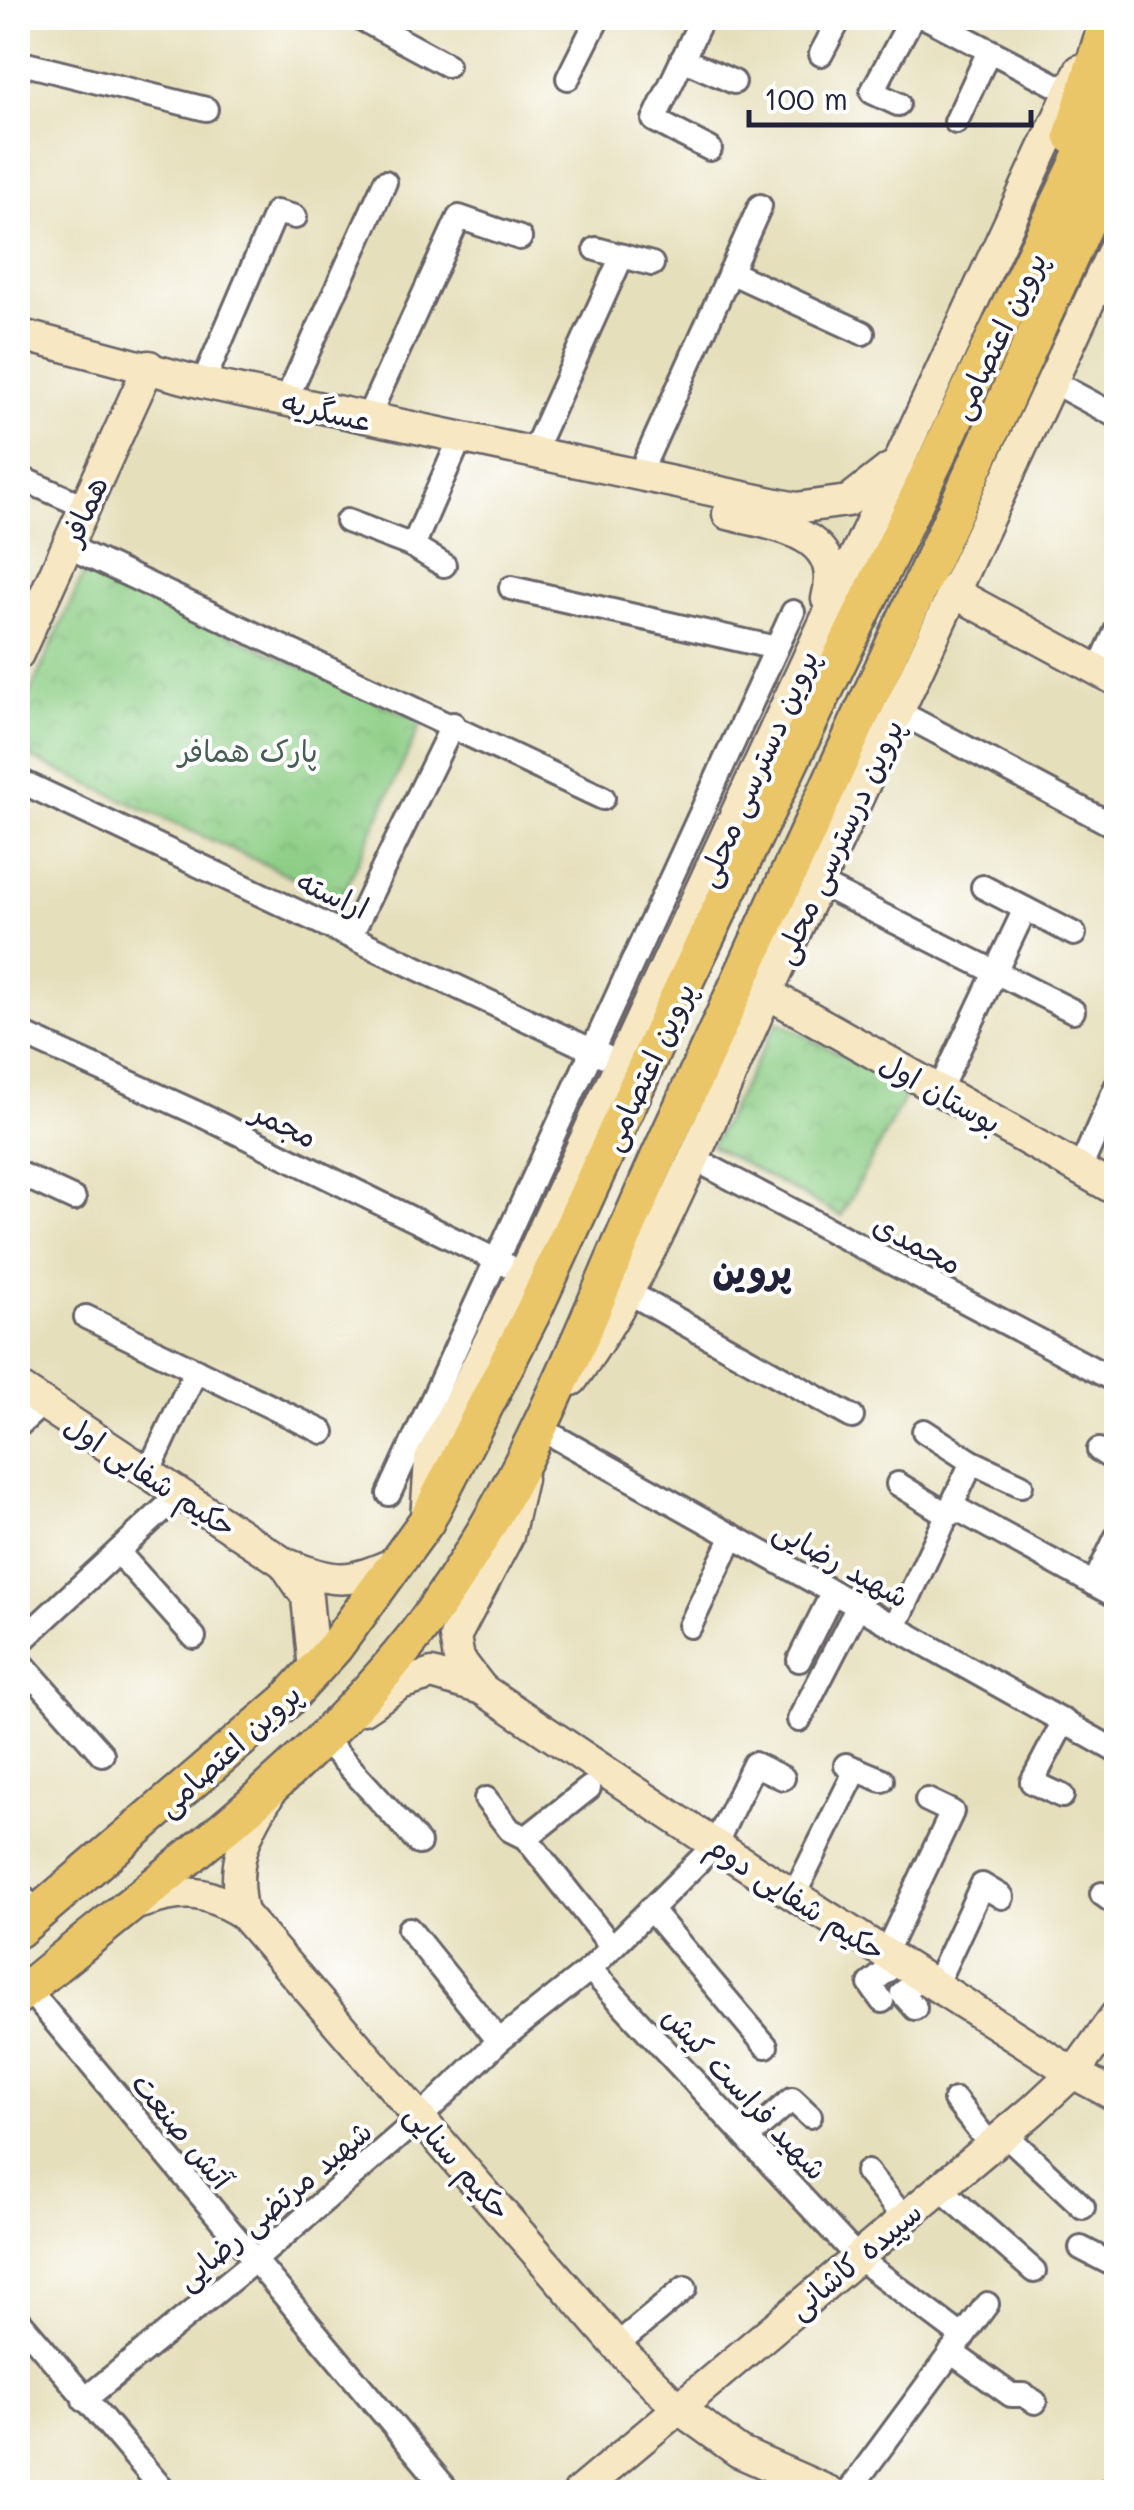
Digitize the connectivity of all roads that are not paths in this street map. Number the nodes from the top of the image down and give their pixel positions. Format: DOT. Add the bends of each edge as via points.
graph roads {
  1 [pos="360,18"];
  2 [pos="598,18"];
  3 [pos="702,18"];
  4 [pos="840,18"];
  5 [pos="912,18"];
  6 [pos="927,18"];
  7 [pos="1107,18"];
  8 [pos="400,27"];
  9 [pos="989,51"];
  10 [pos="821,54"];
  11 [pos="682,60"];
  12 [pos="18,62"];
  13 [pos="447,65"];
  14 [pos="568,78"];
  15 [pos="734,82"];
  16 [pos="1116,84"];
  17 [pos="1069,92"];
  18 [pos="898,104"];
  19 [pos="206,109"];
  20 [pos="956,122"];
  21 [pos="710,150"];
  22 [pos="1116,157"];
  23 [pos="384,182"];
  24 [pos="1116,185"];
  25 [pos="760,206"];
  26 [pos="295,217"];
  27 [pos="520,238"];
  28 [pos="1116,244"];
  29 [pos="596,249"];
  30 [pos="1035,255"];
  31 [pos="622,256"];
  32 [pos="1070,258"];
  33 [pos="652,264"];
  34 [pos="730,272"];
  35 [pos="862,332"];
  36 [pos="18,334"];
  37 [pos="148,366"];
  38 [pos="1051,381"];
  39 [pos="203,383"];
  40 [pos="286,400"];
  41 [pos="1116,416"];
  42 [pos="367,419"];
  43 [pos="460,439"];
  44 [pos="532,456"];
  45 [pos="895,464"];
  46 [pos="640,475"];
  47 [pos="18,477"];
  48 [pos="84,506"];
  49 [pos="821,507"];
  50 [pos="347,521"];
  51 [pos="806,536"];
  52 [pos="67,546"];
  53 [pos="413,546"];
  54 [pos="444,565"];
  55 [pos="511,588"];
  56 [pos="951,591"];
  57 [pos="793,612"];
  58 [pos="24,618"];
  59 [pos="818,630"];
  60 [pos="1116,631"];
  61 [pos="776,648"];
  62 [pos="18,654"];
  63 [pos="1107,675"];
  64 [pos="897,711"];
  65 [pos="452,724"];
  66 [pos="18,780"];
  67 [pos="603,798"];
  68 [pos="1116,827"];
  69 [pos="818,884"];
  70 [pos="983,887"];
  71 [pos="1025,909"];
  72 [pos="351,934"];
  73 [pos="1074,934"];
  74 [pos="995,972"];
  75 [pos="767,993"];
  76 [pos="1073,1012"];
  77 [pos="18,1032"];
  78 [pos="593,1049"];
  79 [pos="620,1066"];
  80 [pos="1116,1087"];
  81 [pos="940,1091"];
  82 [pos="692,1157"];
  83 [pos="1080,1168"];
  84 [pos="18,1173"];
  85 [pos="1116,1190"];
  86 [pos="74,1200"];
  87 [pos="510,1266"];
  88 [pos="628,1292"];
  89 [pos="86,1317"];
  90 [pos="196,1370"];
  91 [pos="1116,1381"];
  92 [pos="30,1396"];
  93 [pos="852,1418"];
  94 [pos="18,1426"];
  95 [pos="924,1431"];
  96 [pos="323,1432"];
  97 [pos="533,1439"];
  98 [pos="972,1462"];
  99 [pos="148,1474"];
  100 [pos="898,1484"];
  101 [pos="1021,1485"];
  102 [pos="181,1493"];
  103 [pos="390,1494"];
  104 [pos="948,1515"];
  105 [pos="426,1522"];
  106 [pos="733,1536"];
  107 [pos="1116,1538"];
  108 [pos="118,1552"];
  109 [pos="402,1560"];
  110 [pos="284,1564"];
  111 [pos="1094,1584"];
  112 [pos="834,1592"];
  113 [pos="1116,1596"];
  114 [pos="858,1606"];
  115 [pos="690,1626"];
  116 [pos="896,1627"];
  117 [pos="194,1637"];
  118 [pos="18,1644"];
  119 [pos="18,1659"];
  120 [pos="799,1660"];
  121 [pos="314,1670"];
  122 [pos="482,1689"];
  123 [pos="799,1720"];
  124 [pos="1064,1721"];
  125 [pos="329,1733"];
  126 [pos="1116,1751"];
  127 [pos="102,1754"];
  128 [pos="280,1776"];
  129 [pos="783,1778"];
  130 [pos="882,1780"];
  131 [pos="589,1788"];
  132 [pos="1062,1796"];
  133 [pos="486,1798"];
  134 [pos="928,1800"];
  135 [pos="526,1838"];
  136 [pos="420,1843"];
  137 [pos="715,1845"];
  138 [pos="794,1896"];
  139 [pos="1002,1897"];
  140 [pos="123,1908"];
  141 [pos="650,1909"];
  142 [pos="24,1912"];
  143 [pos="242,1913"];
  144 [pos="409,1929"];
  145 [pos="602,1957"];
  146 [pos="911,1977"];
  147 [pos="22,1992"];
  148 [pos="882,2000"];
  149 [pos="1116,2015"];
  150 [pos="499,2041"];
  151 [pos="766,2046"];
  152 [pos="1073,2074"];
  153 [pos="1116,2096"];
  154 [pos="954,2100"];
  155 [pos="422,2116"];
  156 [pos="810,2116"];
  157 [pos="747,2138"];
  158 [pos="998,2140"];
  159 [pos="867,2172"];
  160 [pos="940,2188"];
  161 [pos="1083,2207"];
  162 [pos="904,2218"];
  163 [pos="1081,2248"];
  164 [pos="857,2257"];
  165 [pos="254,2262"];
  166 [pos="1116,2266"];
  167 [pos="1034,2271"];
  168 [pos="685,2288"];
  169 [pos="987,2304"];
  170 [pos="22,2335"];
  171 [pos="957,2345"];
  172 [pos="617,2346"];
  173 [pos="84,2400"];
  174 [pos="1036,2402"];
  175 [pos="678,2408"];
  176 [pos="165,2492"];
  177 [pos="449,2492"];
  178 [pos="579,2492"];
  179 [pos="830,2492"];
  180 [pos="848,2492"];
  1 -- 8 [label="street"];
  2 -- 14 [label="street"];
  3 -- 11 [label="street"];
  4 -- 10 [label="street"];
  5 -- 18 [label="street" via="872,92"];
  6 -- 9 [label="street"];
  7 -- 17 [label="street, پروین دسترسی محلی"];
  7 -- 30 [label="main road"];
  8 -- 13 [label="street"];
  9 -- 17 [label="street"];
  9 -- 20 [label="street"];
  11 -- 15 [label="street"];
  11 -- 21 [label="street" via="654,120"];
  12 -- 19 [label="street"];
  16 -- 30 [label="main road, پروین اعتصامی"];
  17 -- 45 [label="street, پروین دسترسی محلی"];
  22 -- 32 [label="main road"];
  23 -- 40 [label="street"];
  24 -- 32 [label="main road"];
  25 -- 34 [label="street"];
  26 -- 39 [label="street" via="276,212"];
  27 -- 42 [label="street" via="459,218"];
  28 -- 38 [label="street, پروین درسترسی محلی"];
  29 -- 31 [label="street"];
  30 -- 105 [label="main road, پروین اعتصامی" via="535,1308"];
  31 -- 33 [label="street"];
  31 -- 44 [label="street"];
  32 -- 97 [label="main road, پروین اعتصامی"];
  34 -- 35 [label="street"];
  34 -- 46 [label="street"];
  36 -- 37 [label="street, عسگریه"];
  37 -- 39 [label="street, عسگریه"];
  37 -- 48 [label="street, همافر"];
  38 -- 41 [label="street"];
  38 -- 56 [label="street, پروین درسترسی محلی"];
  39 -- 40 [label="street, عسگریه"];
  40 -- 42 [label="street, عسگریه"];
  42 -- 43 [label="street, عسگریه"];
  43 -- 44 [label="street, عسگریه"];
  43 -- 53 [label="street"];
  44 -- 46 [label="street, عسگریه"];
  45 -- 49 [label="street, عسگریه" via="848,501"];
  45 -- 59 [label="street, پروین دسترسی محلی"];
  46 -- 49 [label="street, عسگریه" via="796,508"];
  46 -- 51 [label="street, عسگریه" via="662,494"];
  47 -- 48 [label="street"];
  48 -- 52 [label="street, همافر"];
  49 -- 51 [label="street" via="838,518 837,528 819,540"];
  50 -- 53 [label="street"];
  51 -- 59 [label="street" via="828,559 832,580"];
  52 -- 58 [label="street, همافر"];
  52 -- 65 [label="street"];
  53 -- 54 [label="street"];
  55 -- 61 [label="street"];
  56 -- 63 [label="street"];
  56 -- 64 [label="street, پروین درسترسی محلی"];
  57 -- 61 [label="street"];
  58 -- 62 [label="street, همافر"];
  59 -- 79 [label="street, پروین دسترسی محلی"];
  60 -- 63 [label="street"];
  61 -- 78 [label="street"];
  64 -- 68 [label="street"];
  64 -- 69 [label="street, پروین درسترسی محلی"];
  65 -- 67 [label="street"];
  65 -- 72 [label="street"];
  66 -- 72 [label="street, اراسته"];
  69 -- 74 [label="street"];
  69 -- 75 [label="street, پروین درسترسی محلی"];
  70 -- 71 [label="street"];
  71 -- 73 [label="street"];
  71 -- 74 [label="street"];
  72 -- 78 [label="street, اراسته"];
  74 -- 76 [label="street"];
  74 -- 81 [label="street"];
  75 -- 81 [label="street, بوستان اول"];
  75 -- 82 [label="street, پروین درسترسی محلی"];
  77 -- 87 [label="street, مجمر"];
  78 -- 79 [label="street, اراسته"];
  78 -- 87 [label="street"];
  79 -- 87 [label="street, پروین دسترسی محلی"];
  80 -- 83 [label="street"];
  81 -- 83 [label="street, بوستان اول"];
  82 -- 88 [label="street, پروین درسترسی محلی"];
  82 -- 91 [label="street, محمدی"];
  83 -- 85 [label="street, بوستان اول"];
  84 -- 86 [label="street"];
  87 -- 103 [label="street"];
  87 -- 105 [label="street, پروین دسترسی محلی" via="430,1460"];
  88 -- 93 [label="street"];
  88 -- 97 [label="street, پروین درسترسی محلی"];
  89 -- 90 [label="street"];
  90 -- 96 [label="street"];
  90 -- 99 [label="street"];
  92 -- 94 [label="street"];
  92 -- 99 [label="street, حکیم شفایی اول"];
  95 -- 98 [label="street"];
  97 -- 106 [label="street, شهید رضایی"];
  97 -- 122 [label="street" via="508,1536 455,1637 459,1658"];
  97 -- 125 [label="main road, پروین اعتصامی" via="490,1520 414,1636"];
  98 -- 101 [label="street"];
  98 -- 104 [label="street"];
  99 -- 102 [label="street, حکیم شفایی اول"];
  100 -- 104 [label="street"];
  102 -- 108 [label="street"];
  102 -- 110 [label="street, حکیم شفایی اول"];
  104 -- 111 [label="street" via="959,1510"];
  104 -- 116 [label="street"];
  105 -- 109 [label="main road, پروین اعتصامی"];
  106 -- 112 [label="street, شهید رضایی"];
  106 -- 115 [label="street"];
  107 -- 111 [label="street"];
  108 -- 117 [label="street"];
  108 -- 118 [label="street"];
  109 -- 110 [label="street" via="355,1580 320,1578"];
  109 -- 121 [label="main road, پروین اعتصامی"];
  110 -- 121 [label="street" via="307,1597"];
  111 -- 113 [label="street"];
  112 -- 114 [label="street, شهید رضایی"];
  112 -- 120 [label="street"];
  114 -- 116 [label="street, شهید رضایی"];
  114 -- 123 [label="street"];
  116 -- 124 [label="street, شهید رضایی"];
  119 -- 127 [label="street"];
  121 -- 142 [label="main road, پروین اعتصامی" via="194,1783"];
  122 -- 125 [label="street" via="441,1675 418,1677"];
  122 -- 137 [label="street, حکیم شفایی دوم"];
  124 -- 126 [label="street, شهید رضایی"];
  124 -- 132 [label="street" via="1032,1782"];
  125 -- 128 [label="main road, پروین اعتصامی"];
  125 -- 136 [label="street"];
  128 -- 140 [label="main road, پروین اعتصامی"];
  128 -- 143 [label="street" via="238,1853"];
  129 -- 137 [label="street, شهید مرتضی رضایی" via="754,1764"];
  130 -- 138 [label="street" via="851,1767"];
  131 -- 135 [label="street"];
  133 -- 135 [label="street, شهید فراست کیش" via="510,1830"];
  134 -- 146 [label="street" via="952,1812"];
  135 -- 145 [label="street, شهید فراست کیش"];
  137 -- 138 [label="street, حکیم شفایی دوم"];
  137 -- 141 [label="street, شهید مرتضی رضایی"];
  138 -- 146 [label="street, حکیم شفایی دوم"];
  139 -- 146 [label="street" via="982,1886"];
  140 -- 143 [label="street" via="193,1891"];
  140 -- 147 [label="main road, پروین اعتصامی"];
  141 -- 145 [label="street, شهید مرتضی رضایی"];
  141 -- 151 [label="street"];
  143 -- 155 [label="street, حکیم سنایی"];
  144 -- 150 [label="street"];
  145 -- 150 [label="street, شهید مرتضی رضایی"];
  145 -- 157 [label="street, شهید فراست کیش"];
  146 -- 148 [label="street" via="870,1984"];
  146 -- 152 [label="street, حکیم شفایی دوم"];
  147 -- 165 [label="street, آتش صنعت"];
  149 -- 152 [label="street, سپیده کاشانی"];
  150 -- 155 [label="street, شهید مرتضی رضایی"];
  152 -- 153 [label="street, حکیم شفایی دوم"];
  152 -- 158 [label="street, سپیده کاشانی"];
  154 -- 158 [label="street"];
  155 -- 165 [label="street, شهید مرتضی رضایی"];
  155 -- 172 [label="street, حکیم سنایی"];
  156 -- 157 [label="street" via="792,2099"];
  157 -- 164 [label="street, شهید فراست کیش"];
  158 -- 160 [label="street, سپیده کاشانی"];
  158 -- 161 [label="street"];
  159 -- 162 [label="street"];
  160 -- 162 [label="street, سپیده کاشانی"];
  160 -- 167 [label="street"];
  162 -- 164 [label="street, سپیده کاشانی"];
  163 -- 166 [label="street"];
  164 -- 171 [label="street, شهید فراست کیش"];
  164 -- 175 [label="street, سپیده کاشانی"];
  165 -- 173 [label="street, شهید مرتضی رضایی"];
  165 -- 177 [label="street, آتش صنعت"];
  168 -- 172 [label="street"];
  169 -- 171 [label="street"];
  170 -- 173 [label="street"];
  171 -- 174 [label="street, شهید فراست کیش" via="1011,2395"];
  171 -- 180 [label="street"];
  172 -- 175 [label="street, حکیم سنایی"];
  173 -- 176 [label="street"];
  175 -- 178 [label="street, سپیده کاشانی"];
  175 -- 179 [label="street, حکیم سنایی" via="739,2452"];
}
